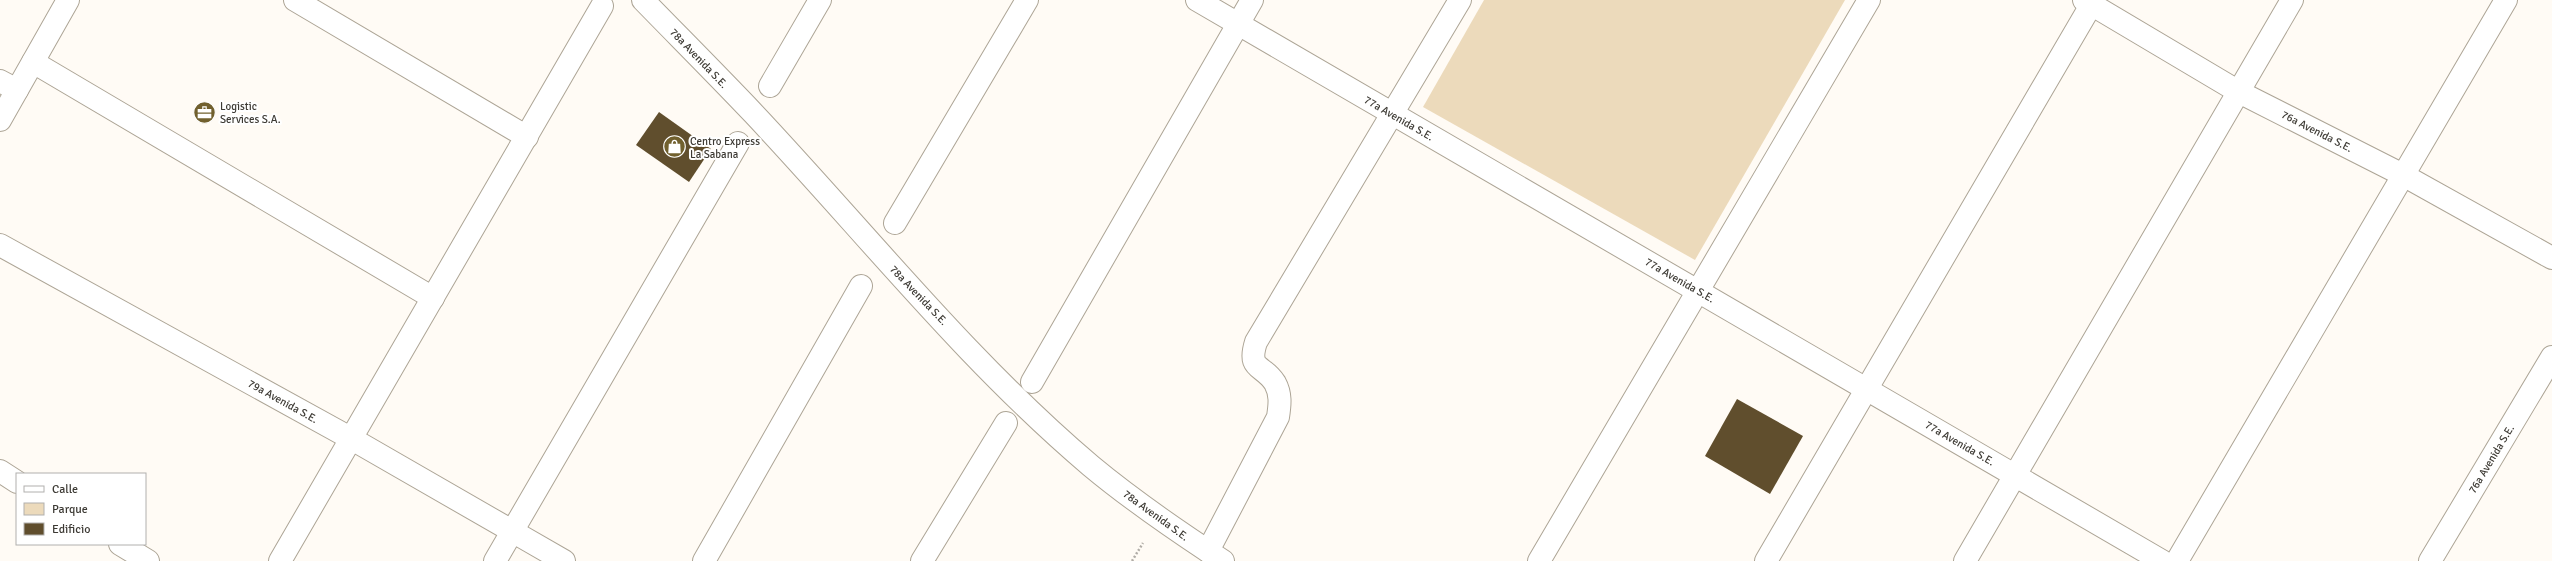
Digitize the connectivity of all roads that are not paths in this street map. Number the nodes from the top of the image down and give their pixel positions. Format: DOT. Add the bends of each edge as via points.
graph roads {
  1 [pos="68,0"];
  2 [pos="295,0"];
  3 [pos="643,0"];
  4 [pos="820,0"];
  5 [pos="1027,0"];
  6 [pos="1197,0"];
  7 [pos="1252,0"];
  8 [pos="1460,0"];
  9 [pos="1868,0"];
  10 [pos="2292,0"];
  11 [pos="2506,0"];
  12 [pos="2090,2"];
  13 [pos="602,6"];
  14 [pos="1238,24"];
  15 [pos="33,62"];
  16 [pos="8,86"];
  17 [pos="770,86"];
  18 [pos="2239,92"];
  19 [pos="1392,113"];
  20 [pos="0,120"];
  21 [pos="528,136"];
  22 [pos="738,143"];
  23 [pos="2403,175"];
  24 [pos="895,223"];
  25 [pos="0,245"];
  26 [pos="2552,258"];
  27 [pos="861,286"];
  28 [pos="1698,291"];
  29 [pos="434,298"];
  30 [pos="2552,357"];
  31 [pos="1032,382"];
  32 [pos="1867,389"];
  33 [pos="1006,424"];
  34 [pos="352,439"];
  35 [pos="0,471"];
  36 [pos="2016,476"];
  37 [pos="16,481"];
  38 [pos="512,531"];
  39 [pos="122,545"];
  40 [pos="1215,556"];
  41 [pos="148,561"];
  42 [pos="280,561"];
  43 [pos="495,561"];
  44 [pos="564,561"];
  45 [pos="704,561"];
  46 [pos="922,561"];
  47 [pos="1539,561"];
  48 [pos="1766,561"];
  49 [pos="1965,561"];
  50 [pos="2162,561"];
  51 [pos="2177,561"];
  52 [pos="2430,561"];
  1 -- 15 [label="street"];
  2 -- 21 [label="street"];
  3 -- 40 [label="street, 78a Avenida S.E." via="754,114 879,253 1020,402 1091,466 1158,518"];
  4 -- 17 [label="street"];
  5 -- 24 [label="street"];
  6 -- 14 [label="street, 77a Avenida S.E."];
  7 -- 14 [label="street"];
  8 -- 19 [label="street"];
  9 -- 28 [label="street"];
  10 -- 18 [label="street"];
  11 -- 23 [label="street"];
  12 -- 18 [label="street, 76a Avenida S.E."];
  12 -- 32 [label="street"];
  13 -- 21 [label="street"];
  14 -- 19 [label="street, 77a Avenida S.E."];
  14 -- 31 [label="street"];
  15 -- 16 [label="street"];
  15 -- 29 [label="street"];
  16 -- 20 [label="street"];
  18 -- 23 [label="street, 76a Avenida S.E."];
  18 -- 36 [label="street"];
  19 -- 28 [label="street, 77a Avenida S.E."];
  19 -- 40 [label="street" via="1256,342 1252,355 1256,367 1274,382 1281,400 1278,417"];
  21 -- 29 [label="street"];
  22 -- 38 [label="street"];
  23 -- 26 [label="street, 76a Avenida S.E."];
  23 -- 51 [label="street"];
  25 -- 34 [label="street, 79a Avenida S.E."];
  27 -- 45 [label="street"];
  28 -- 32 [label="street, 77a Avenida S.E."];
  28 -- 47 [label="street"];
  29 -- 34 [label="street"];
  30 -- 52 [label="street, 76a Avenida S.E."];
  32 -- 36 [label="street, 77a Avenida S.E."];
  32 -- 48 [label="street"];
  33 -- 46 [label="street"];
  34 -- 38 [label="street, 79a Avenida S.E."];
  34 -- 42 [label="street"];
  35 -- 37 [label="street"];
  36 -- 49 [label="street"];
  36 -- 50 [label="street, 77a Avenida S.E."];
  38 -- 43 [label="street"];
  38 -- 44 [label="street, 79a Avenida S.E."];
  39 -- 41 [label="street"];
}
